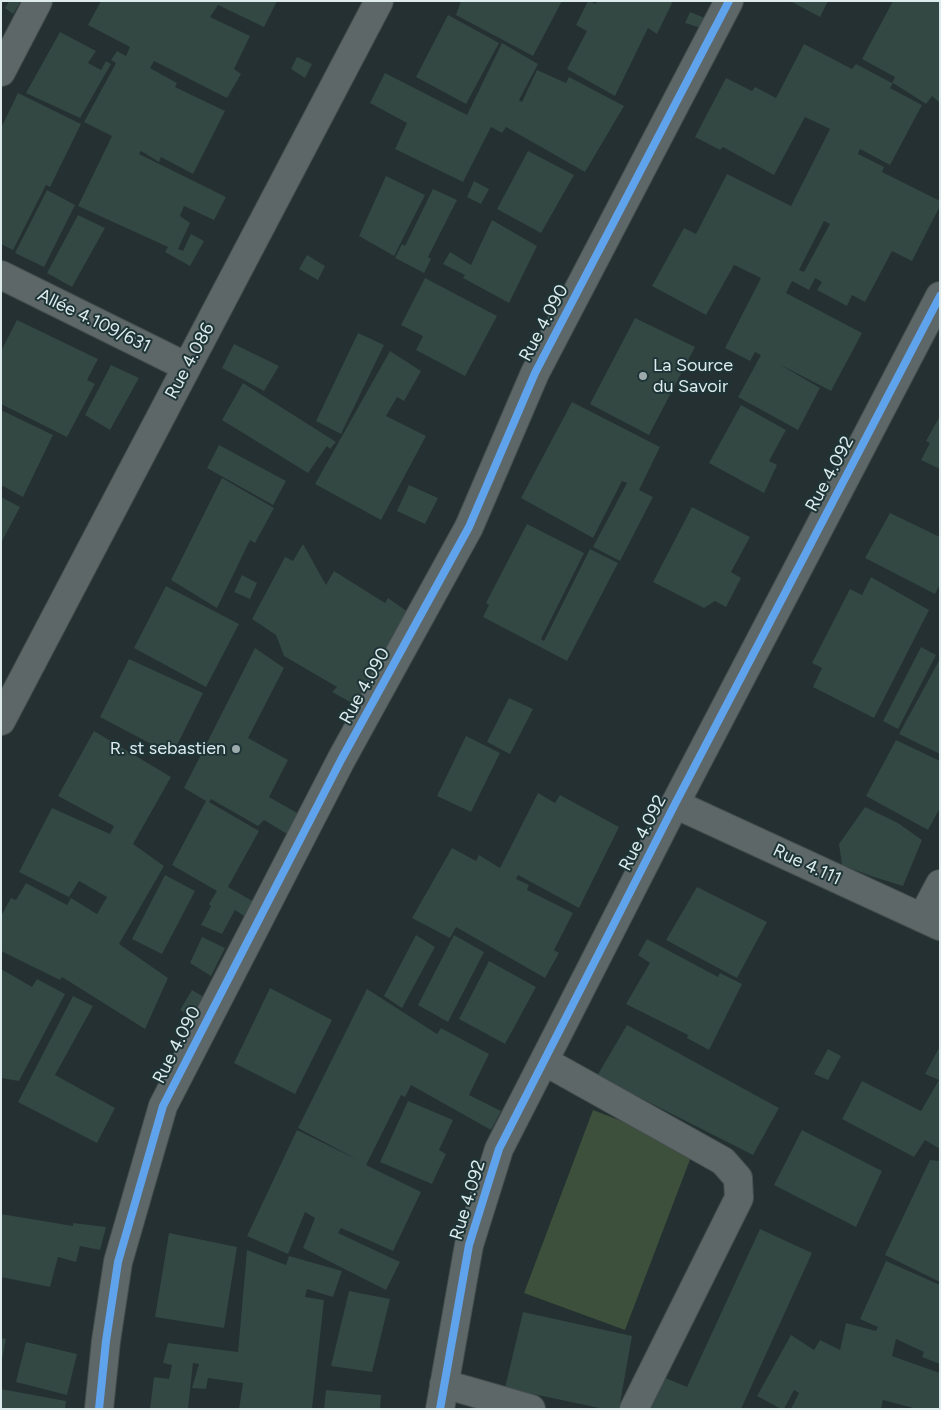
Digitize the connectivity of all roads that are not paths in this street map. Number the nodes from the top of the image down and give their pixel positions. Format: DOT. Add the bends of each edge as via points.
graph roads {
  1 [pos="38,1"];
  2 [pos="379,1"];
  3 [pos="730,1"];
  4 [pos="1,72"];
  5 [pos="1,275"];
  6 [pos="940,296"];
  7 [pos="187,367"];
  8 [pos="1,721"];
  9 [pos="675,804"];
  10 [pos="940,884"];
  11 [pos="931,922"];
  12 [pos="544,1061"];
  13 [pos="442,1396"];
  14 [pos="100,1409"];
  15 [pos="531,1409"];
  16 [pos="634,1409"];
  1 -- 4 [label="street"];
  2 -- 7 [label="street, Rue 4.086"];
  3 -- 14 [label="street, Rue 4.090" via="534,373 469,527 341,760 163,1106 118,1262"];
  5 -- 7 [label="street, Allée 4.109/631"];
  6 -- 9 [label="street, Rue 4.092"];
  7 -- 8 [label="street, Rue 4.086"];
  9 -- 11 [label="street, Rue 4.111"];
  9 -- 12 [label="street, Rue 4.092"];
  10 -- 11 [label="street"];
  12 -- 13 [label="street, Rue 4.092" via="499,1149 469,1245"];
  12 -- 16 [label="street" via="723,1161 738,1178 739,1198"];
  13 -- 15 [label="street"];
}
